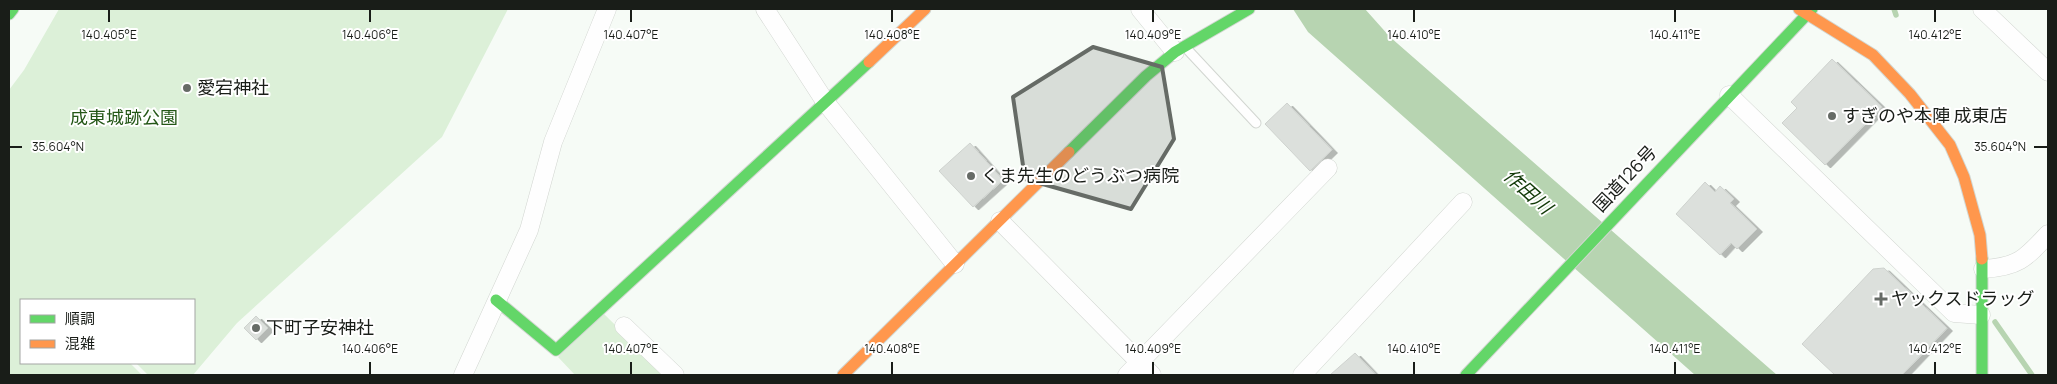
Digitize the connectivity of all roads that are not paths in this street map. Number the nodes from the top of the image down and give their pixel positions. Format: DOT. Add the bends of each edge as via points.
graph roads {
  1 [pos="13,9"];
  2 [pos="607,9"];
  3 [pos="764,9"];
  4 [pos="925,9"];
  5 [pos="1140,9"];
  6 [pos="1249,9"];
  7 [pos="1982,9"];
  8 [pos="1806,11"];
  9 [pos="9,14"];
  10 [pos="1180,49"];
  11 [pos="2048,72"];
  12 [pos="1729,95"];
  13 [pos="826,103"];
  14 [pos="1256,124"];
  15 [pos="1328,168"];
  16 [pos="1463,202"];
  17 [pos="1000,221"];
  18 [pos="2048,234"];
  19 [pos="954,264"];
  20 [pos="1983,269"];
  21 [pos="496,300"];
  22 [pos="1981,315"];
  23 [pos="624,326"];
  24 [pos="1140,362"];
  25 [pos="463,375"];
  26 [pos="675,375"];
  27 [pos="843,375"];
  28 [pos="1128,375"];
  29 [pos="1152,375"];
  30 [pos="1302,375"];
  31 [pos="1466,375"];
  32 [pos="1982,375"];
  1 -- 9 [label="main road"];
  2 -- 21 [label="street" via="553,142 529,230"];
  3 -- 13 [label="street"];
  4 -- 13 [label="main road"];
  5 -- 10 [label="street"];
  6 -- 10 [label="main road"];
  7 -- 11 [label="street"];
  8 -- 12 [label="main road, 国道126号"];
  8 -- 20 [label="main road" via="1873,55 1950,144 1964,177 1980,235"];
  10 -- 14 [label="lane"];
  10 -- 17 [label="main road" via="1146,76"];
  12 -- 22 [label="street" via="1954,313"];
  12 -- 31 [label="main road, 国道126号"];
  13 -- 19 [label="street"];
  13 -- 21 [label="main road" via="556,350"];
  15 -- 24 [label="street"];
  16 -- 30 [label="street"];
  17 -- 19 [label="main road"];
  17 -- 24 [label="street"];
  18 -- 20 [label="street" via="2017,264"];
  19 -- 27 [label="main road"];
  20 -- 22 [label="main road"];
  21 -- 25 [label="street"];
  22 -- 32 [label="main road"];
  23 -- 26 [label="street"];
  24 -- 28 [label="street"];
  24 -- 29 [label="street"];
}
